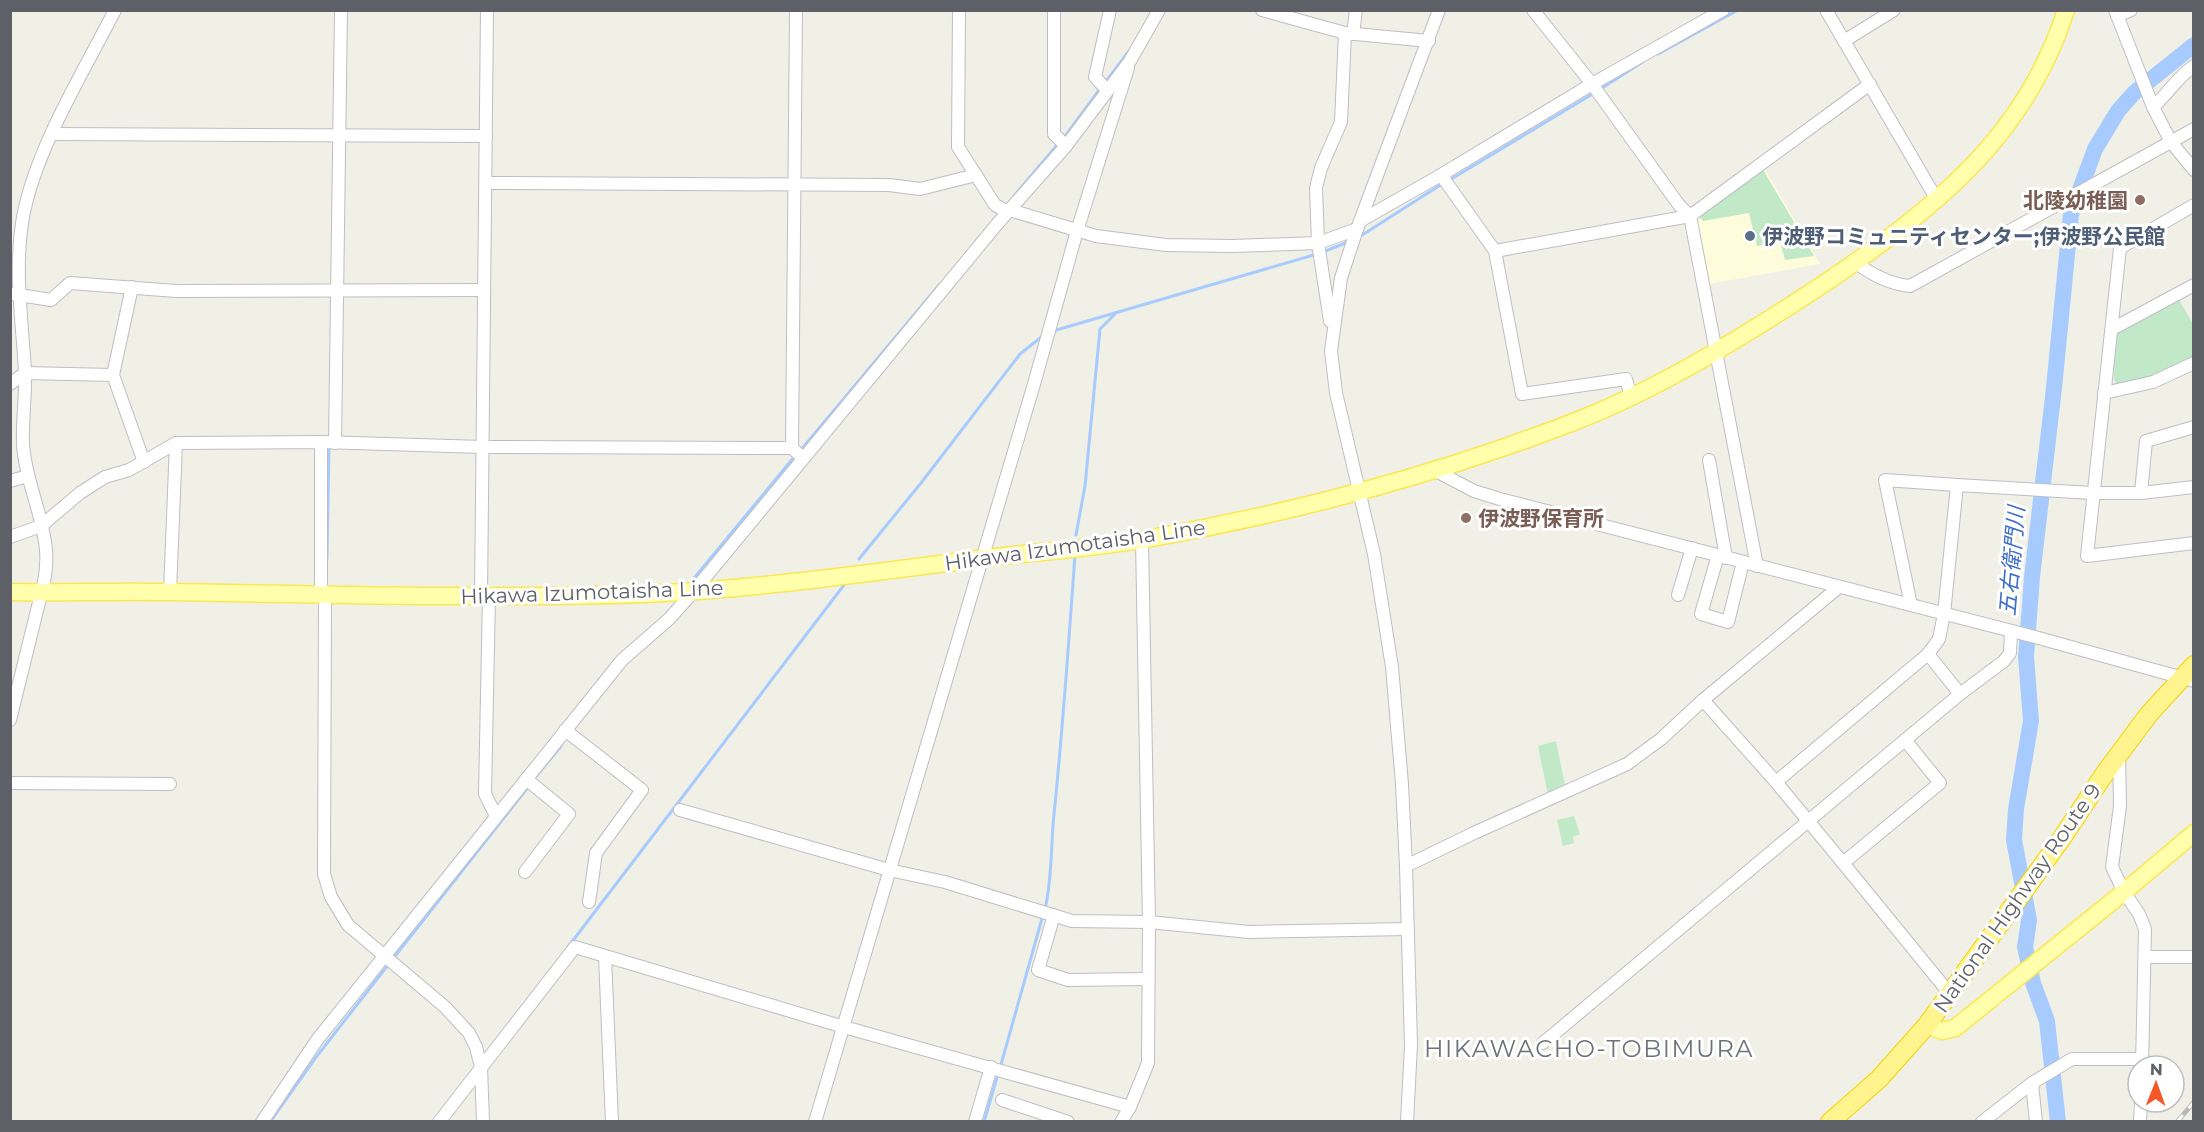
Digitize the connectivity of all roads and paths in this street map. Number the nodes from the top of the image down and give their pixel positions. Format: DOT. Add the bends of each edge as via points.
graph roads {
  1 [pos="115,10"];
  2 [pos="341,10"];
  3 [pos="487,10"];
  4 [pos="796,10"];
  5 [pos="959,10"];
  6 [pos="1054,10"];
  7 [pos="1110,10"];
  8 [pos="1159,10"];
  9 [pos="1262,10"];
  10 [pos="1356,10"];
  11 [pos="1439,10"];
  12 [pos="1533,10"];
  13 [pos="1723,10"];
  14 [pos="1826,10"];
  15 [pos="1894,10"];
  16 [pos="2066,10"];
  17 [pos="2131,10"];
  18 [pos="2116,13"];
  19 [pos="1348,34"];
  20 [pos="1429,41"];
  21 [pos="1844,41"];
  22 [pos="1130,61"];
  23 [pos="2193,66"];
  24 [pos="1592,84"];
  25 [pos="1870,84"];
  26 [pos="1107,90"];
  27 [pos="2153,107"];
  28 [pos="2193,129"];
  29 [pos="52,134"];
  30 [pos="340,136"];
  31 [pos="486,136"];
  32 [pos="2171,142"];
  33 [pos="1066,146"];
  34 [pos="2193,170"];
  35 [pos="976,175"];
  36 [pos="1441,175"];
  37 [pos="486,183"];
  38 [pos="795,185"];
  39 [pos="1937,200"];
  40 [pos="2193,205"];
  41 [pos="1009,211"];
  42 [pos="1690,216"];
  43 [pos="1359,225"];
  44 [pos="1077,231"];
  45 [pos="1318,243"];
  46 [pos="1495,251"];
  47 [pos="1855,262"];
  48 [pos="2193,285"];
  49 [pos="132,287"];
  50 [pos="338,290"];
  51 [pos="484,290"];
  52 [pos="15,294"];
  53 [pos="2112,329"];
  54 [pos="1333,334"];
  55 [pos="1718,350"];
  56 [pos="2193,363"];
  57 [pos="25,373"];
  58 [pos="112,375"];
  59 [pos="10,384"];
  60 [pos="2104,393"];
  61 [pos="1631,397"];
  62 [pos="2193,427"];
  63 [pos="321,442"];
  64 [pos="176,443"];
  65 [pos="335,443"];
  66 [pos="483,447"];
  67 [pos="792,448"];
  68 [pos="803,458"];
  69 [pos="1709,460"];
  70 [pos="144,462"];
  71 [pos="1436,471"];
  72 [pos="28,476"];
  73 [pos="10,480"];
  74 [pos="1957,485"];
  75 [pos="2193,487"];
  76 [pos="1361,493"];
  77 [pos="2141,493"];
  78 [pos="2093,494"];
  79 [pos="40,526"];
  80 [pos="10,537"];
  81 [pos="1142,540"];
  82 [pos="2193,543"];
  83 [pos="1692,549"];
  84 [pos="1722,556"];
  85 [pos="981,559"];
  86 [pos="1743,562"];
  87 [pos="1757,566"];
  88 [pos="1839,587"];
  89 [pos="694,591"];
  90 [pos="10,592"];
  91 [pos="40,592"];
  92 [pos="170,592"];
  93 [pos="1678,595"];
  94 [pos="325,596"];
  95 [pos="485,596"];
  96 [pos="1911,605"];
  97 [pos="1944,614"];
  98 [pos="2013,632"];
  99 [pos="1928,654"];
  100 [pos="2190,675"];
  101 [pos="15,682"];
  102 [pos="1960,694"];
  103 [pos="1703,700"];
  104 [pos="10,720"];
  105 [pos="566,730"];
  106 [pos="1905,740"];
  107 [pos="2119,754"];
  108 [pos="526,779"];
  109 [pos="1776,782"];
  110 [pos="10,783"];
  111 [pos="170,784"];
  112 [pos="680,810"];
  113 [pos="496,816"];
  114 [pos="1808,821"];
  115 [pos="2193,833"];
  116 [pos="1843,862"];
  117 [pos="1406,866"];
  118 [pos="889,870"];
  119 [pos="525,872"];
  120 [pos="2124,892"];
  121 [pos="589,902"];
  122 [pos="1054,915"];
  123 [pos="1149,922"];
  124 [pos="1408,929"];
  125 [pos="384,957"];
  126 [pos="605,957"];
  127 [pos="2145,957"];
  128 [pos="2193,957"];
  129 [pos="1148,979"];
  130 [pos="1950,994"];
  131 [pos="1927,1025"];
  132 [pos="844,1027"];
  133 [pos="1543,1043"];
  134 [pos="2142,1054"];
  135 [pos="2126,1062"];
  136 [pos="481,1067"];
  137 [pos="991,1067"];
  138 [pos="2032,1083"];
  139 [pos="1002,1100"];
  140 [pos="1130,1107"];
  141 [pos="262,1122"];
  142 [pos="439,1122"];
  143 [pos="483,1122"];
  144 [pos="612,1122"];
  145 [pos="815,1122"];
  146 [pos="975,1122"];
  147 [pos="1068,1122"];
  148 [pos="1121,1122"];
  149 [pos="1407,1122"];
  150 [pos="1830,1122"];
  151 [pos="1982,1122"];
  152 [pos="2036,1122"];
  1 -- 29 [label="street"];
  2 -- 30 [label="street"];
  3 -- 31 [label="street"];
  4 -- 38 [label="street"];
  5 -- 35 [label="street" via="958,147"];
  6 -- 33 [label="street" via="1054,134"];
  7 -- 26 [label="street" via="1095,77"];
  8 -- 22 [label="street"];
  9 -- 19 [label="street"];
  10 -- 19 [label="street"];
  11 -- 20 [label="street"];
  12 -- 24 [label="street"];
  13 -- 24 [label="street"];
  14 -- 21 [label="street"];
  15 -- 21 [label="street"];
  16 -- 39 [label="main road, Hikawa Izumotaisha Line" via="2034,84 2006,129"];
  17 -- 18 [label="street"];
  18 -- 27 [label="street"];
  19 -- 20 [label="street"];
  19 -- 45 [label="street" via="1341,122 1316,188"];
  20 -- 43 [label="street"];
  21 -- 25 [label="street"];
  22 -- 26 [label="street"];
  22 -- 44 [label="street"];
  23 -- 27 [label="street" via="2179,76"];
  24 -- 36 [label="street"];
  24 -- 42 [label="street"];
  25 -- 39 [label="street"];
  25 -- 42 [label="street"];
  26 -- 33 [label="street"];
  27 -- 32 [label="street"];
  28 -- 32 [label="street"];
  29 -- 30 [label="street"];
  29 -- 52 [label="street" via="33,179 24,216"];
  30 -- 31 [label="street"];
  30 -- 50 [label="street"];
  31 -- 37 [label="street"];
  32 -- 34 [label="street"];
  32 -- 47 [label="street" via="1910,286 1893,285"];
  33 -- 41 [label="street"];
  35 -- 38 [label="street" via="920,189 889,185"];
  35 -- 41 [label="street" via="995,205"];
  36 -- 43 [label="street"];
  36 -- 46 [label="street"];
  37 -- 38 [label="street"];
  37 -- 51 [label="street"];
  38 -- 67 [label="street"];
  39 -- 47 [label="main road, Hikawa Izumotaisha Line"];
  40 -- 53 [label="street" via="2120,248"];
  41 -- 44 [label="street"];
  41 -- 68 [label="street"];
  42 -- 46 [label="street"];
  42 -- 55 [label="street"];
  43 -- 45 [label="street"];
  43 -- 54 [label="street" via="1341,278"];
  44 -- 45 [label="street" via="1166,245"];
  44 -- 85 [label="street"];
  45 -- 54 [label="street"];
  46 -- 61 [label="street" via="1522,394 1626,379"];
  47 -- 55 [label="main road, Hikawa Izumotaisha Line"];
  48 -- 53 [label="street"];
  49 -- 50 [label="street" via="176,291"];
  49 -- 52 [label="street" via="70,283 51,300"];
  49 -- 58 [label="street"];
  50 -- 51 [label="street"];
  50 -- 65 [label="street"];
  51 -- 66 [label="street"];
  52 -- 57 [label="street"];
  53 -- 60 [label="street"];
  54 -- 76 [label="street" via="1336,393"];
  55 -- 61 [label="main road, Hikawa Izumotaisha Line"];
  55 -- 87 [label="street"];
  56 -- 60 [label="street" via="2153,382"];
  57 -- 58 [label="street"];
  57 -- 59 [label="street"];
  57 -- 72 [label="street" via="23,444"];
  58 -- 70 [label="street"];
  60 -- 78 [label="street"];
  61 -- 71 [label="main road, Hikawa Izumotaisha Line" via="1562,427"];
  62 -- 77 [label="street" via="2146,441"];
  63 -- 64 [label="street"];
  63 -- 65 [label="street"];
  63 -- 94 [label="street" via="321,586"];
  64 -- 70 [label="street"];
  64 -- 92 [label="street"];
  65 -- 66 [label="street"];
  66 -- 67 [label="street"];
  66 -- 95 [label="street"];
  67 -- 68 [label="street"];
  68 -- 89 [label="street"];
  69 -- 84 [label="street"];
  70 -- 79 [label="street" via="80,492"];
  71 -- 76 [label="main road, Hikawa Izumotaisha Line"];
  71 -- 83 [label="street" via="1474,491 1500,499"];
  72 -- 73 [label="street"];
  72 -- 79 [label="street"];
  74 -- 78 [label="street"];
  74 -- 96 [label="street" via="1885,480"];
  74 -- 97 [label="street"];
  75 -- 77 [label="street"];
  76 -- 81 [label="main road, Hikawa Izumotaisha Line"];
  76 -- 117 [label="street" via="1392,667"];
  77 -- 78 [label="street"];
  78 -- 82 [label="street" via="2087,556"];
  79 -- 80 [label="street"];
  79 -- 91 [label="street" via="47,561"];
  81 -- 85 [label="main road, Hikawa Izumotaisha Line"];
  81 -- 123 [label="street"];
  83 -- 84 [label="street"];
  83 -- 93 [label="street"];
  84 -- 86 [label="street"];
  84 -- 86 [label="street" via="1701,614 1728,622"];
  85 -- 89 [label="main road, Hikawa Izumotaisha Line"];
  85 -- 118 [label="street"];
  86 -- 87 [label="street"];
  87 -- 88 [label="street"];
  88 -- 96 [label="street"];
  88 -- 103 [label="street"];
  89 -- 95 [label="main road, Hikawa Izumotaisha Line"];
  89 -- 105 [label="street" via="622,660"];
  90 -- 91 [label="main road, Hikawa Izumotaisha Line"];
  91 -- 92 [label="main road, Hikawa Izumotaisha Line"];
  91 -- 101 [label="street"];
  92 -- 94 [label="main road, Hikawa Izumotaisha Line"];
  94 -- 95 [label="main road, Hikawa Izumotaisha Line"];
  94 -- 125 [label="street" via="324,874 331,897 348,925"];
  95 -- 113 [label="street" via="485,794"];
  96 -- 97 [label="street"];
  97 -- 98 [label="street"];
  97 -- 99 [label="street" via="1939,639"];
  98 -- 100 [label="street"];
  98 -- 102 [label="street" via="2010,652 2004,661"];
  99 -- 102 [label="street"];
  99 -- 109 [label="street"];
  100 -- 107 [label="highway, National Highway Route 9" via="2150,714"];
  101 -- 104 [label="street"];
  102 -- 106 [label="street"];
  103 -- 109 [label="street"];
  103 -- 117 [label="street" via="1627,764"];
  105 -- 108 [label="street"];
  105 -- 121 [label="street" via="642,790 596,852"];
  106 -- 114 [label="street"];
  106 -- 116 [label="street" via="1940,783"];
  107 -- 120 [label="street" via="2120,806 2112,867"];
  107 -- 130 [label="highway, National Highway Route 9"];
  108 -- 113 [label="street"];
  108 -- 119 [label="street" via="569,814"];
  109 -- 114 [label="street"];
  110 -- 111 [label="street"];
  112 -- 118 [label="street"];
  113 -- 125 [label="street"];
  114 -- 116 [label="street"];
  114 -- 133 [label="street"];
  115 -- 120 [label="main road"];
  116 -- 130 [label="street"];
  117 -- 124 [label="street"];
  118 -- 122 [label="street" via="945,882"];
  118 -- 132 [label="street"];
  120 -- 127 [label="street" via="2145,929"];
  120 -- 131 [label="main road" via="1955,1028 1942,1031"];
  122 -- 123 [label="street" via="1072,921"];
  122 -- 129 [label="street" via="1038,970 1068,980"];
  123 -- 124 [label="street" via="1249,932"];
  123 -- 129 [label="street"];
  124 -- 149 [label="street" via="1411,1046"];
  125 -- 136 [label="street" via="445,1007 469,1033"];
  125 -- 141 [label="street" via="317,1040"];
  126 -- 132 [label="street"];
  126 -- 136 [label="street" via="575,947"];
  126 -- 144 [label="street"];
  127 -- 128 [label="street"];
  127 -- 134 [label="street"];
  129 -- 140 [label="street" via="1148,1063"];
  130 -- 131 [label="highway, National Highway Route 9"];
  131 -- 150 [label="highway, National Highway Route 9" via="1879,1079"];
  132 -- 137 [label="street"];
  132 -- 145 [label="street"];
  135 -- 138 [label="street" via="2072,1059"];
  136 -- 142 [label="street"];
  136 -- 143 [label="street"];
  137 -- 140 [label="street"];
  137 -- 146 [label="street"];
  138 -- 151 [label="street"];
  138 -- 152 [label="street"];
  139 -- 147 [label="street"];
  140 -- 148 [label="street"];
}
